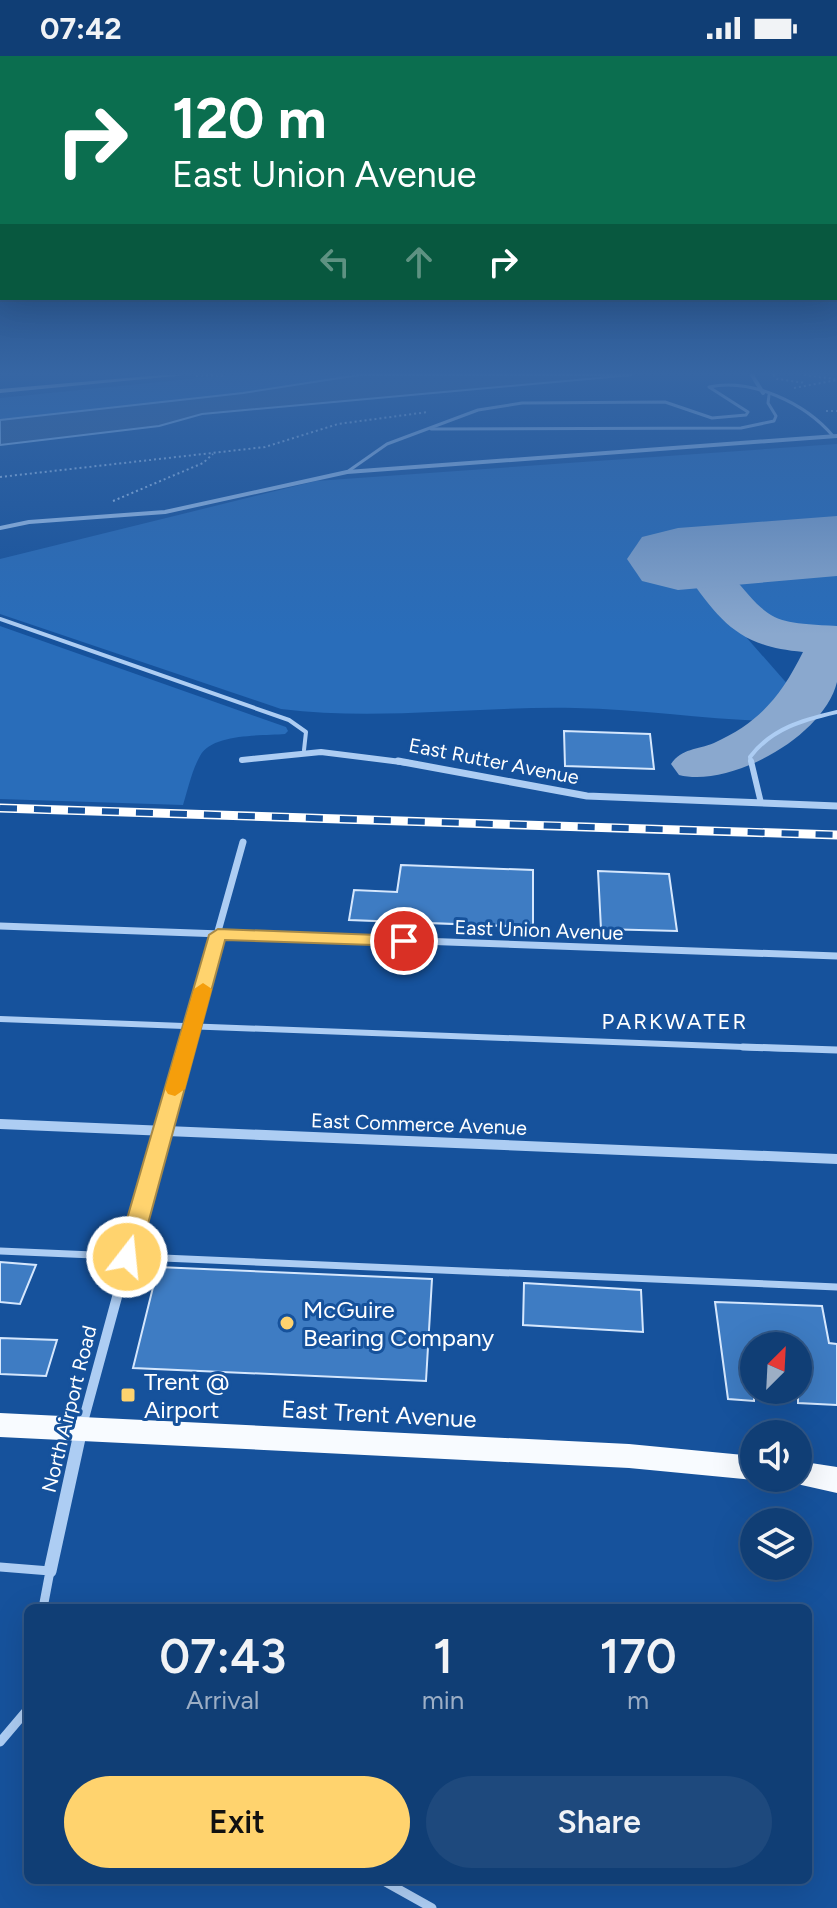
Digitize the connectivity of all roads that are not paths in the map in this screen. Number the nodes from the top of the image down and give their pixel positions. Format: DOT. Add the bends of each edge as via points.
graph roads {
  1 [pos="362,461"];
  2 [pos="490,461"];
  3 [pos="347,472"];
  4 [pos="0,528"];
  5 [pos="0,619"];
  6 [pos="837,712"];
  7 [pos="304,750"];
  8 [pos="242,760"];
  9 [pos="761,803"];
  10 [pos="837,806"];
  11 [pos="243,842"];
  12 [pos="0,926"];
  13 [pos="218,935"];
  14 [pos="837,956"];
  15 [pos="0,1019"];
  16 [pos="193,1027"];
  17 [pos="837,1050"];
  18 [pos="0,1124"];
  19 [pos="163,1131"];
  20 [pos="837,1159"];
  21 [pos="0,1251"];
  22 [pos="127,1257"];
  23 [pos="837,1287"];
  24 [pos="0,1425"];
  25 [pos="80,1430"];
  26 [pos="740,1467"];
  27 [pos="812,1476"];
  28 [pos="837,1480"];
  29 [pos="0,1567"];
  30 [pos="50,1571"];
  31 [pos="44,1604"];
  32 [pos="24,1714"];
  33 [pos="0,1742"];
  34 [pos="389,1884"];
  35 [pos="425,1906"];
  1 -- 3 [label="lane"];
  2 -- 3 [label="street"];
  3 -- 4 [label="street" via="165,512"];
  5 -- 7 [label="lane" via="297,723 306,732"];
  6 -- 9 [label="lane" via="790,723 756,746 750,757"];
  7 -- 8 [label="street, East Rutter Avenue"];
  7 -- 9 [label="street, East Rutter Avenue" via="387,757 552,791"];
  9 -- 10 [label="street, East Rutter Avenue"];
  11 -- 13 [label="street, North Airport Road"];
  12 -- 13 [label="street, East Union Avenue"];
  13 -- 14 [label="street, East Union Avenue"];
  13 -- 16 [label="street, North Airport Road"];
  15 -- 16 [label="lane"];
  16 -- 17 [label="lane"];
  16 -- 19 [label="street, North Airport Road"];
  18 -- 19 [label="street, East Commerce Avenue"];
  19 -- 20 [label="street, East Commerce Avenue"];
  19 -- 22 [label="street, North Airport Road"];
  21 -- 22 [label="lane"];
  22 -- 23 [label="lane"];
  22 -- 25 [label="street, North Airport Road"];
  24 -- 25 [label="main road, East Trent Avenue"];
  25 -- 26 [label="main road, East Trent Avenue" via="629,1456"];
  25 -- 30 [label="street, North Airport Road"];
  27 -- 28 [label="main road"];
  29 -- 30 [label="lane"];
  30 -- 31 [label="lane"];
  32 -- 33 [label="lane"];
  34 -- 35 [label="lane"];
}
